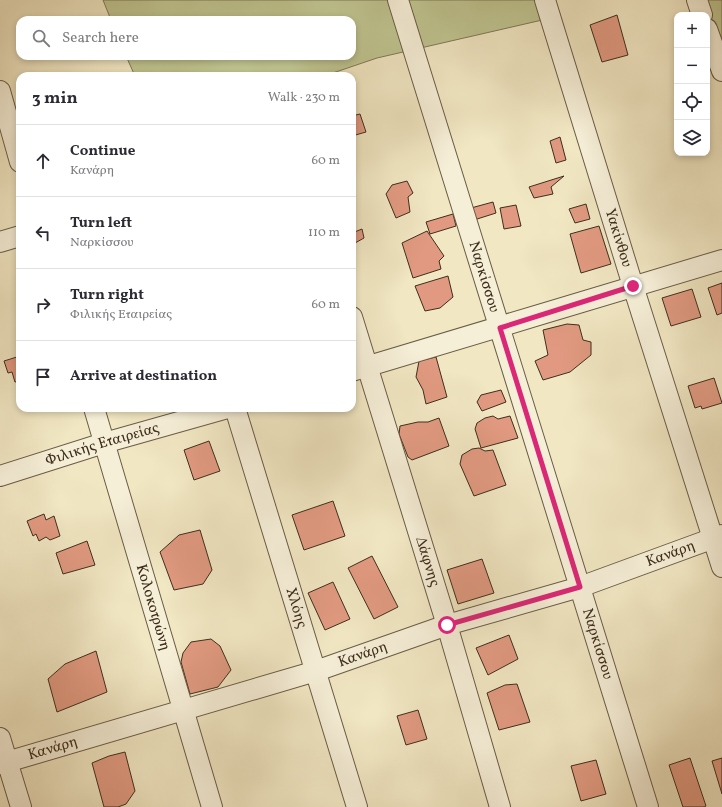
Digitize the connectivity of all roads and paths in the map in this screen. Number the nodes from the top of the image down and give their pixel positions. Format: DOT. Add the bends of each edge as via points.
graph roads {
  1 [pos="398,0"];
  2 [pos="545,0"];
  3 [pos="697,0"];
  4 [pos="701,12"];
  5 [pos="710,37"];
  6 [pos="722,71"];
  7 [pos="0,91"];
  8 [pos="16,148"];
  9 [pos="16,237"];
  10 [pos="0,242"];
  11 [pos="722,260"];
  12 [pos="633,286"];
  13 [pos="500,328"];
  14 [pos="356,343"];
  15 [pos="360,369"];
  16 [pos="95,412"];
  17 [pos="214,412"];
  18 [pos="236,412"];
  19 [pos="104,443"];
  20 [pos="0,476"];
  21 [pos="717,536"];
  22 [pos="722,568"];
  23 [pos="580,587"];
  24 [pos="447,625"];
  25 [pos="316,671"];
  26 [pos="182,710"];
  27 [pos="0,738"];
  28 [pos="4,763"];
  29 [pos="21,807"];
  30 [pos="212,807"];
  31 [pos="357,807"];
  32 [pos="500,807"];
  33 [pos="648,807"];
  1 -- 13 [label="street, Ναρκίσσου"];
  2 -- 12 [label="street, Υακίνθου"];
  3 -- 4 [label="street"];
  5 -- 6 [label="street"];
  7 -- 8 [label="street"];
  9 -- 10 [label="street"];
  11 -- 12 [label="street"];
  12 -- 13 [label="street"];
  12 -- 21 [label="street, Υακίνθου"];
  13 -- 15 [label="street"];
  13 -- 23 [label="street, Ναρκίσσου"];
  14 -- 15 [label="street, Δάφνης"];
  15 -- 24 [label="street, Δάφνης"];
  16 -- 19 [label="street, Κολοκοτρώνη"];
  17 -- 19 [label="street, Φιλικής Εταιρείας"];
  18 -- 25 [label="street, Χλόης"];
  19 -- 20 [label="street, Φιλικής Εταιρείας"];
  19 -- 26 [label="street, Κολοκοτρώνη"];
  21 -- 22 [label="street, Υακίνθου"];
  21 -- 23 [label="street, Κανάρη"];
  23 -- 24 [label="street, Κανάρη"];
  23 -- 33 [label="street, Ναρκίσσου"];
  24 -- 25 [label="street, Κανάρη"];
  24 -- 32 [label="street, Δάφνης"];
  25 -- 26 [label="street, Κανάρη"];
  25 -- 31 [label="street, Χλόης"];
  26 -- 28 [label="street, Κανάρη"];
  26 -- 30 [label="street, Κολοκοτρώνη"];
  27 -- 28 [label="street"];
  28 -- 29 [label="street"];
}
